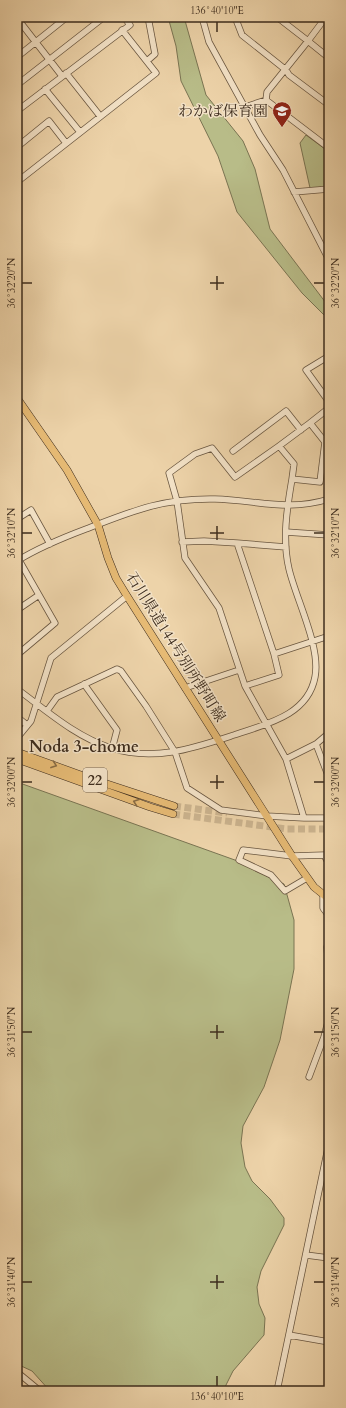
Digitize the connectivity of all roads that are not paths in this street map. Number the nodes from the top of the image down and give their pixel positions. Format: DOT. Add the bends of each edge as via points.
graph roads {
  1 [pos="67,17"];
  2 [pos="104,17"];
  3 [pos="124,17"];
  4 [pos="148,17"];
  5 [pos="202,17"];
  6 [pos="235,17"];
  7 [pos="277,17"];
  8 [pos="326,17"];
  9 [pos="17,18"];
  10 [pos="122,30"];
  11 [pos="308,41"];
  12 [pos="35,42"];
  13 [pos="17,57"];
  14 [pos="329,58"];
  15 [pos="49,61"];
  16 [pos="147,61"];
  17 [pos="286,70"];
  18 [pos="64,74"];
  19 [pos="17,85"];
  20 [pos="45,89"];
  21 [pos="266,100"];
  22 [pos="329,105"];
  23 [pos="245,106"];
  24 [pos="17,111"];
  25 [pos="100,116"];
  26 [pos="80,132"];
  27 [pos="66,143"];
  28 [pos="17,146"];
  29 [pos="329,148"];
  30 [pos="17,182"];
  31 [pos="329,190"];
  32 [pos="294,192"];
  33 [pos="329,260"];
  34 [pos="329,356"];
  35 [pos="327,394"];
  36 [pos="17,398"];
  37 [pos="329,402"];
  38 [pos="329,408"];
  39 [pos="310,423"];
  40 [pos="301,430"];
  41 [pos="279,446"];
  42 [pos="233,451"];
  43 [pos="292,479"];
  44 [pos="329,499"];
  45 [pos="176,501"];
  46 [pos="288,507"];
  47 [pos="17,519"];
  48 [pos="98,525"];
  49 [pos="286,532"];
  50 [pos="329,535"];
  51 [pos="182,542"];
  52 [pos="237,543"];
  53 [pos="50,544"];
  54 [pos="286,547"];
  55 [pos="18,561"];
  56 [pos="39,595"];
  57 [pos="127,596"];
  58 [pos="17,610"];
  59 [pos="329,636"];
  60 [pos="312,642"];
  61 [pos="274,654"];
  62 [pos="17,656"];
  63 [pos="239,670"];
  64 [pos="84,684"];
  65 [pos="245,686"];
  66 [pos="185,688"];
  67 [pos="17,689"];
  68 [pos="36,703"];
  69 [pos="47,711"];
  70 [pos="17,717"];
  71 [pos="27,725"];
  72 [pos="265,725"];
  73 [pos="329,733"];
  74 [pos="17,738"];
  75 [pos="219,740"];
  76 [pos="316,744"];
  77 [pos="112,749"];
  78 [pos="17,752"];
  79 [pos="175,752"];
  80 [pos="286,759"];
  81 [pos="17,760"];
  82 [pos="329,778"];
  83 [pos="174,806"];
  84 [pos="173,814"];
  85 [pos="267,816"];
  86 [pos="304,818"];
  87 [pos="329,818"];
  88 [pos="326,855"];
  89 [pos="292,856"];
  90 [pos="329,864"];
  91 [pos="307,878"];
  92 [pos="326,897"];
  93 [pos="329,916"];
  94 [pos="329,938"];
  95 [pos="329,974"];
  96 [pos="329,1018"];
  97 [pos="309,1077"];
  98 [pos="329,1143"];
  99 [pos="326,1172"];
  100 [pos="306,1254"];
  101 [pos="329,1258"];
  102 [pos="289,1335"];
  103 [pos="329,1342"];
  104 [pos="17,1372"];
  105 [pos="40,1391"];
  106 [pos="277,1391"];
  1 -- 12 [label="street"];
  2 -- 15 [label="street"];
  3 -- 10 [label="street" via="130,25"];
  4 -- 16 [label="street" via="154,54"];
  5 -- 23 [label="street" via="209,42"];
  6 -- 17 [label="street" via="242,35"];
  7 -- 11 [label="street"];
  8 -- 11 [label="street"];
  9 -- 12 [label="street"];
  10 -- 16 [label="street"];
  10 -- 18 [label="street"];
  11 -- 14 [label="street"];
  11 -- 17 [label="street"];
  12 -- 13 [label="street"];
  12 -- 15 [label="street"];
  15 -- 18 [label="street"];
  15 -- 19 [label="street"];
  16 -- 25 [label="street" via="156,73"];
  17 -- 21 [label="street" via="267,92"];
  17 -- 22 [label="street"];
  18 -- 20 [label="street"];
  18 -- 25 [label="street"];
  20 -- 24 [label="street"];
  20 -- 26 [label="street"];
  21 -- 23 [label="street"];
  21 -- 29 [label="street"];
  23 -- 32 [label="street"];
  25 -- 26 [label="street"];
  26 -- 27 [label="street"];
  27 -- 28 [label="street" via="49,121"];
  27 -- 30 [label="street"];
  31 -- 32 [label="street"];
  32 -- 33 [label="street"];
  34 -- 35 [label="street" via="306,370"];
  35 -- 37 [label="street"];
  36 -- 48 [label="main road, 石川県道144号別所野町線" via="66,470"];
  38 -- 39 [label="street"];
  39 -- 40 [label="street"];
  39 -- 43 [label="street" via="325,442 320,482"];
  40 -- 41 [label="street"];
  40 -- 42 [label="street" via="286,412"];
  41 -- 43 [label="street" via="294,464"];
  41 -- 45 [label="street" via="235,477 212,448 195,454 169,473"];
  43 -- 46 [label="street"];
  44 -- 46 [label="street" via="312,505"];
  45 -- 46 [label="street" via="219,499"];
  45 -- 48 [label="street" via="134,510"];
  45 -- 51 [label="street"];
  46 -- 49 [label="street"];
  47 -- 53 [label="street" via="31,510"];
  48 -- 53 [label="street"];
  48 -- 57 [label="main road, 石川県道144号別所野町線" via="116,578"];
  49 -- 50 [label="street"];
  49 -- 54 [label="street"];
  51 -- 52 [label="street" via="204,540"];
  51 -- 63 [label="street" via="185,558 218,608"];
  52 -- 54 [label="street"];
  52 -- 61 [label="street"];
  53 -- 55 [label="street"];
  54 -- 60 [label="street" via="288,569"];
  55 -- 56 [label="street"];
  56 -- 58 [label="street"];
  56 -- 62 [label="street" via="55,623"];
  57 -- 66 [label="main road, 石川県道144号別所野町線"];
  57 -- 68 [label="street" via="51,658"];
  59 -- 60 [label="street"];
  60 -- 61 [label="street"];
  60 -- 72 [label="street" via="316,658 316,675 312,688 304,702 275,722"];
  61 -- 65 [label="street" via="280,675"];
  63 -- 65 [label="street"];
  63 -- 66 [label="street"];
  64 -- 69 [label="street" via="57,697"];
  64 -- 77 [label="street" via="117,730"];
  64 -- 79 [label="street" via="117,669 121,671"];
  65 -- 72 [label="street"];
  66 -- 75 [label="main road, 石川県道144号別所野町線"];
  67 -- 68 [label="street"];
  68 -- 69 [label="street"];
  68 -- 71 [label="street" via="31,721"];
  69 -- 77 [label="street" via="83,736"];
  70 -- 71 [label="street"];
  71 -- 74 [label="street"];
  72 -- 75 [label="street"];
  72 -- 80 [label="street"];
  73 -- 76 [label="street"];
  75 -- 79 [label="street"];
  75 -- 85 [label="main road, 石川県道144号別所野町線"];
  76 -- 80 [label="street"];
  76 -- 82 [label="street"];
  77 -- 79 [label="street" via="138,754"];
  78 -- 83 [label="main road, 22, one-way"];
  79 -- 85 [label="street" via="187,788 221,810"];
  80 -- 86 [label="street"];
  84 -- 81 [label="main road, 22, one-way"];
  85 -- 86 [label="street"];
  85 -- 89 [label="main road, 石川県道144号別所野町線"];
  86 -- 87 [label="street"];
  88 -- 89 [label="street"];
  88 -- 90 [label="street"];
  89 -- 91 [label="main road, 石川県道144号別所野町線"];
  89 -- 91 [label="street" via="243,850 239,860 271,875 285,890"];
  91 -- 92 [label="main road, 石川県道144号別所野町線"];
  92 -- 93 [label="street" via="323,908"];
  94 -- 95 [label="street"];
  96 -- 97 [label="street"];
  98 -- 99 [label="street"];
  99 -- 100 [label="street"];
  100 -- 101 [label="street"];
  100 -- 102 [label="street"];
  102 -- 103 [label="street"];
  102 -- 106 [label="street"];
  104 -- 105 [label="street"];
}
